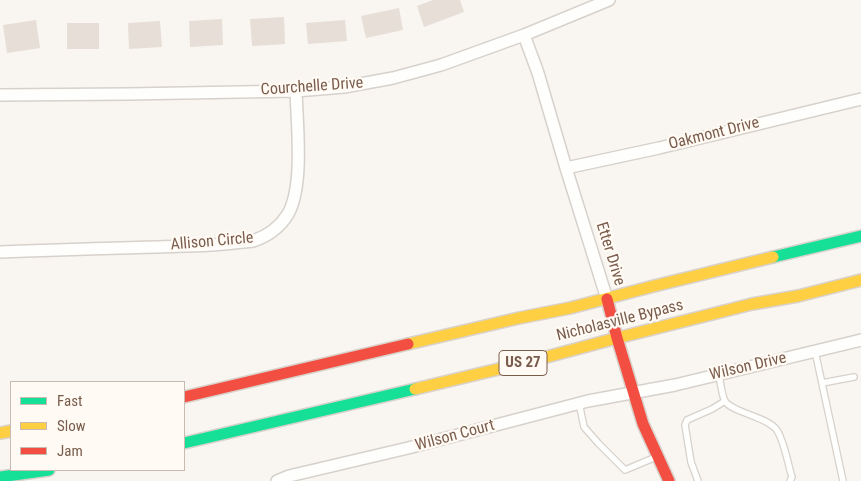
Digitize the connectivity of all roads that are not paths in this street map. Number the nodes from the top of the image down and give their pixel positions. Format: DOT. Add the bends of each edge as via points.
graph roads {
  1 [pos="609,0"];
  2 [pos="524,34"];
  3 [pos="296,91"];
  4 [pos="0,95"];
  5 [pos="861,99"];
  6 [pos="566,168"];
  7 [pos="861,236"];
  8 [pos="0,252"];
  9 [pos="861,280"];
  10 [pos="607,299"];
  11 [pos="617,338"];
  12 [pos="861,340"];
  13 [pos="815,351"];
  14 [pos="719,374"];
  15 [pos="854,377"];
  16 [pos="822,383"];
  17 [pos="634,393"];
  18 [pos="185,397"];
  19 [pos="725,401"];
  20 [pos="578,404"];
  21 [pos="185,443"];
  22 [pos="658,457"];
  23 [pos="43,471"];
  24 [pos="0,478"];
  25 [pos="277,481"];
  26 [pos="669,481"];
  27 [pos="698,481"];
  28 [pos="790,481"];
  29 [pos="843,481"];
  1 -- 2 [label="street, Courchelle Drive"];
  2 -- 3 [label="street, Courchelle Drive" via="441,65 393,78"];
  2 -- 6 [label="street, Etter Drive"];
  3 -- 4 [label="street, Courchelle Drive"];
  3 -- 8 [label="street, Allison Circle" via="297,188 292,207 283,222 264,237 226,244"];
  5 -- 6 [label="street, Oakmont Drive"];
  6 -- 10 [label="street, Etter Drive"];
  7 -- 10 [label="main road, Nicholasville Bypass"];
  9 -- 11 [label="main road, Nicholasville Bypass / US 27"];
  10 -- 11 [label="main road, Etter Drive"];
  10 -- 18 [label="main road, Nicholasville Bypass"];
  11 -- 17 [label="main road, Etter Drive"];
  11 -- 21 [label="main road, Nicholasville Bypass / US 27"];
  12 -- 13 [label="street, Wilson Drive"];
  13 -- 14 [label="street, Wilson Drive"];
  13 -- 16 [label="lane"];
  14 -- 17 [label="street, Wilson Drive"];
  14 -- 19 [label="lane"];
  15 -- 16 [label="lane"];
  16 -- 29 [label="lane"];
  17 -- 20 [label="street, Wilson Court"];
  17 -- 22 [label="main road, Etter Drive" via="642,424"];
  19 -- 27 [label="lane" via="687,420 685,425 690,462"];
  19 -- 28 [label="lane" via="732,408 767,421 776,429 792,477"];
  20 -- 22 [label="lane" via="584,428 624,470"];
  20 -- 25 [label="street, Wilson Court"];
  22 -- 26 [label="main road, Etter Drive"];
  23 -- 24 [label="main road"];
}
